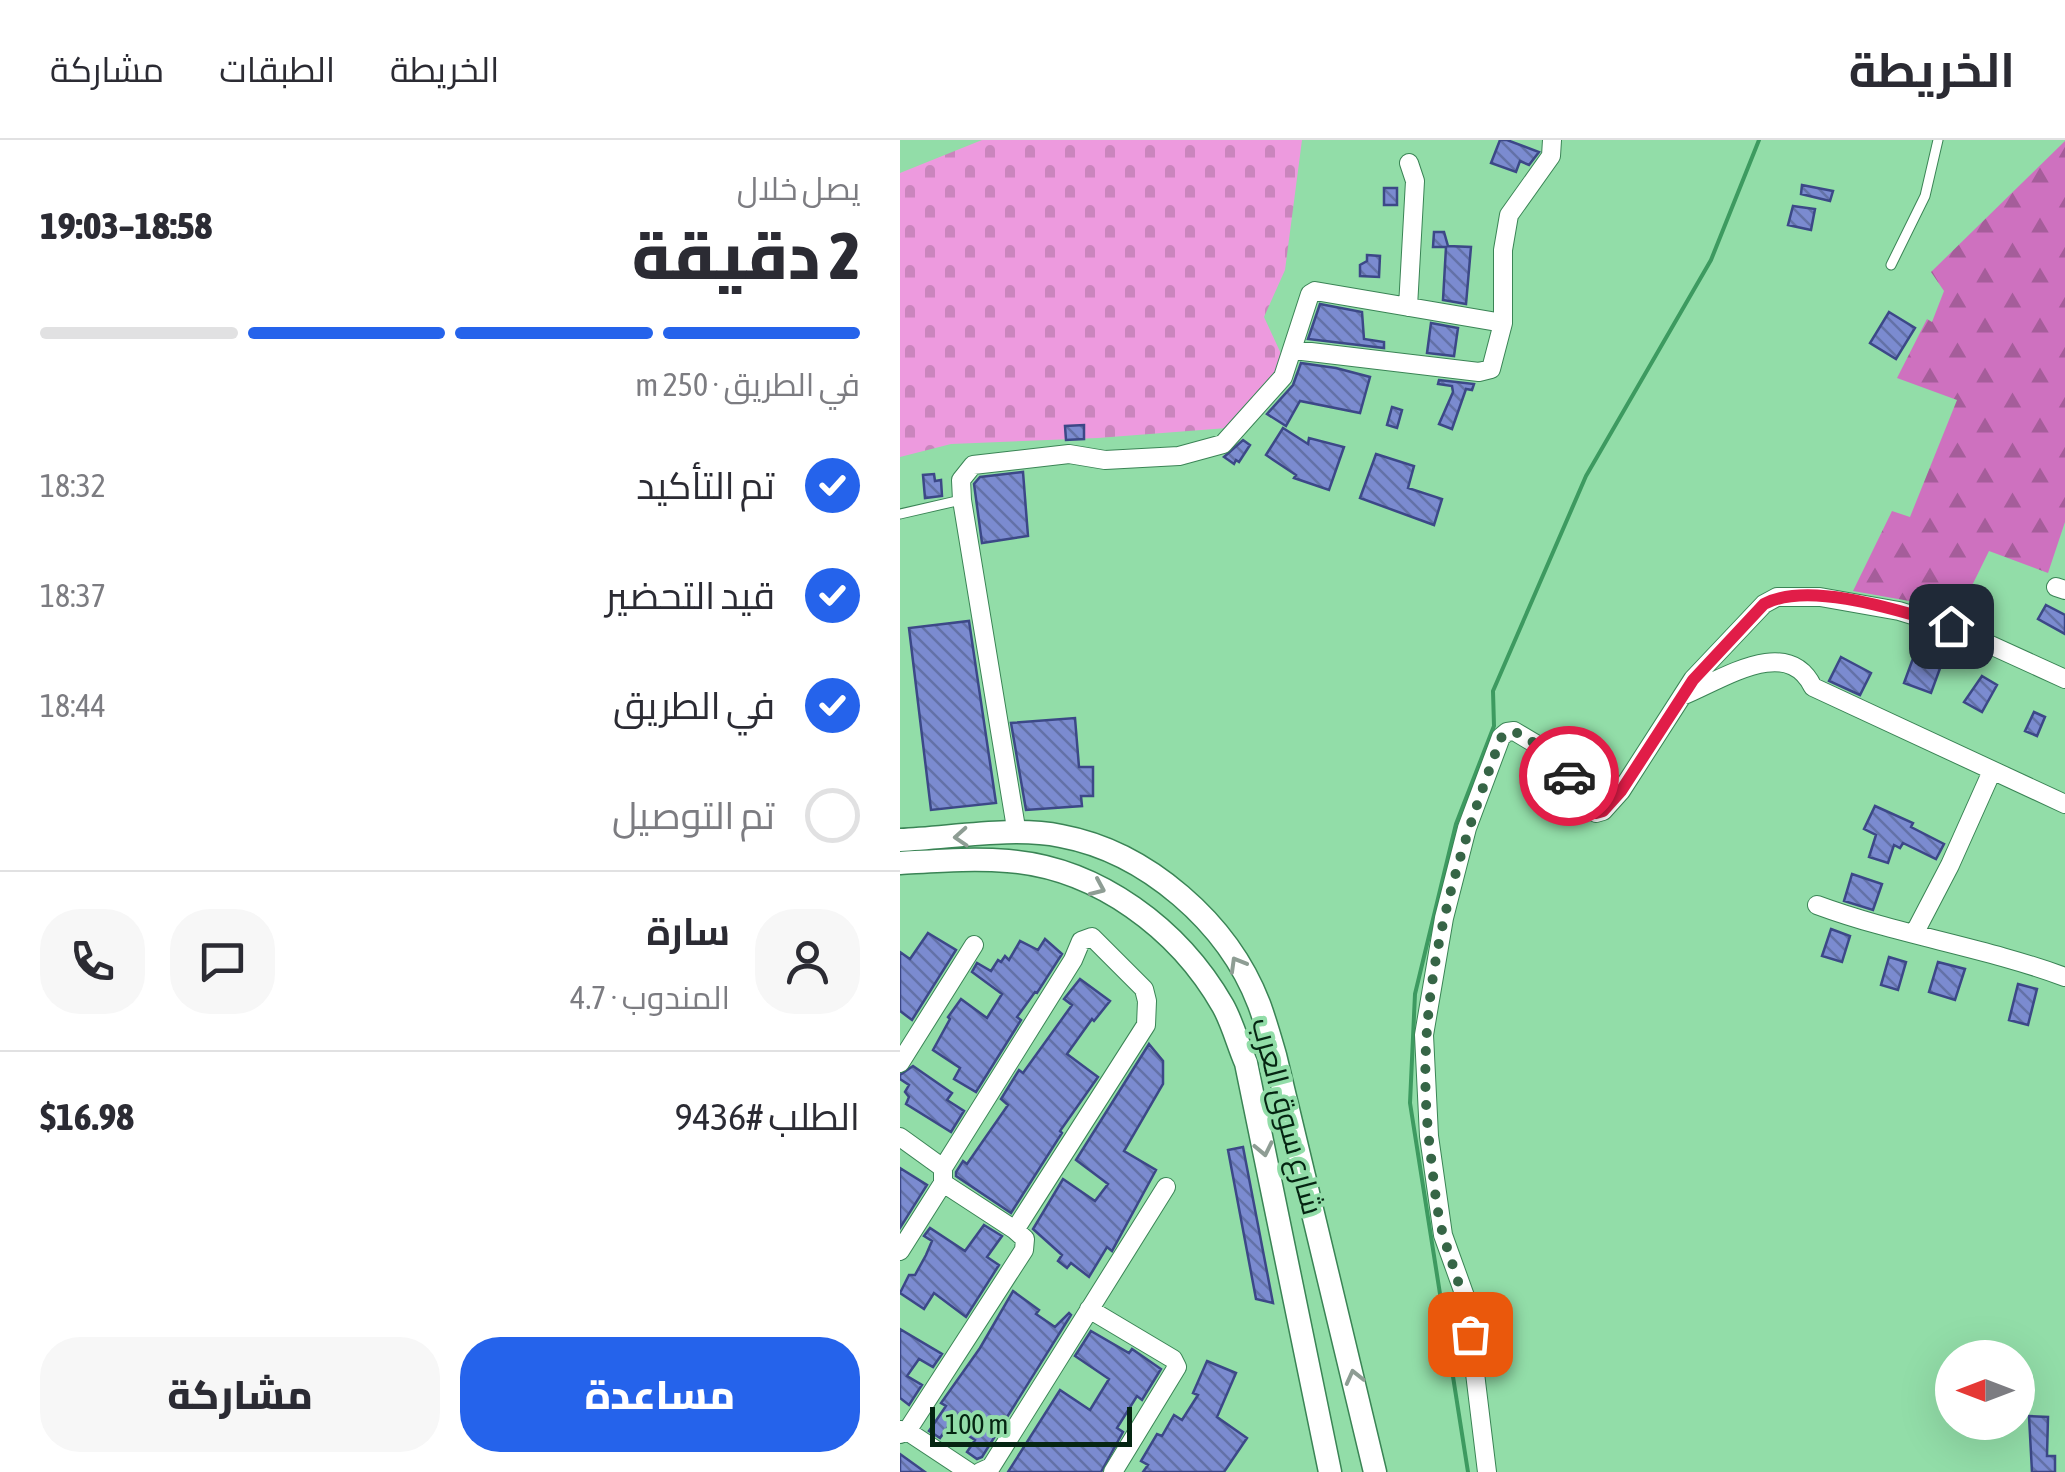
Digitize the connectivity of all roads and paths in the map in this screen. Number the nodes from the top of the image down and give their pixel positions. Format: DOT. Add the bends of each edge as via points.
graph roads {
  1 [pos="1552,140"];
  2 [pos="1938,140"];
  3 [pos="1409,163"];
  4 [pos="1891,264"];
  5 [pos="1408,306"];
  6 [pos="1503,323"];
  7 [pos="1294,350"];
  8 [pos="962,500"];
  9 [pos="900,514"];
  10 [pos="2065,679"];
  11 [pos="1682,696"];
  12 [pos="1992,771"];
  13 [pos="2065,804"];
  14 [pos="1017,834"];
  15 [pos="900,840"];
  16 [pos="900,863"];
  17 [pos="1818,905"];
  18 [pos="1914,934"];
  19 [pos="974,946"];
  20 [pos="2065,977"];
  21 [pos="900,1062"];
  22 [pos="900,1137"];
  23 [pos="943,1176"];
  24 [pos="1166,1187"];
  25 [pos="1014,1230"];
  26 [pos="900,1251"];
  27 [pos="1089,1309"];
  28 [pos="902,1432"];
  29 [pos="968,1472"];
  30 [pos="980,1472"];
  31 [pos="1114,1472"];
  32 [pos="1330,1472"];
  33 [pos="1375,1472"];
  34 [pos="1487,1472"];
  1 -- 6 [label="street" via="1551,156 1508,215"];
  2 -- 4 [label="lane" via="1925,196"];
  3 -- 5 [label="street" via="1416,181"];
  5 -- 6 [label="street"];
  5 -- 7 [label="street" via="1315,292"];
  6 -- 7 [label="street" via="1491,368 1479,372"];
  7 -- 8 [label="street" via="1283,377 1223,444 1179,456 1105,460 1069,454 973,465 962,480"];
  8 -- 9 [label="lane"];
  8 -- 14 [label="street"];
  10 -- 11 [label="street" via="1951,626 1899,610 1792,595 1764,604"];
  11 -- 12 [label="street" via="1778,660 1806,672 1813,687"];
  11 -- 34 [label="street" via="1621,791 1596,813 1581,804 1560,759 1507,732 1468,828 1444,918 1424,1035 1429,1136 1443,1235 1466,1299"];
  12 -- 13 [label="street"];
  12 -- 18 [label="street"];
  14 -- 15 [label="main road, شارع سوق العرب, one-way"];
  33 -- 14 [label="main road, شارع سوق العرب, one-way" via="1275,1055 1258,1001 1233,954 1194,908 1152,874 1060,836"];
  16 -- 32 [label="main road, one-way" via="1011,861 1057,870 1109,892 1158,925 1192,960 1224,1008 1246,1064"];
  17 -- 18 [label="street"];
  18 -- 20 [label="street"];
  19 -- 21 [label="street"];
  22 -- 23 [label="street"];
  23 -- 25 [label="street"];
  23 -- 25 [label="street" via="1082,941 1092,937 1144,989 1146,1025"];
  23 -- 26 [label="street"];
  24 -- 27 [label="street"];
  25 -- 28 [label="street" via="1025,1239 1024,1250"];
  27 -- 30 [label="street" via="990,1467"];
  27 -- 31 [label="street" via="1177,1366"];
  28 -- 29 [label="street"];
}
